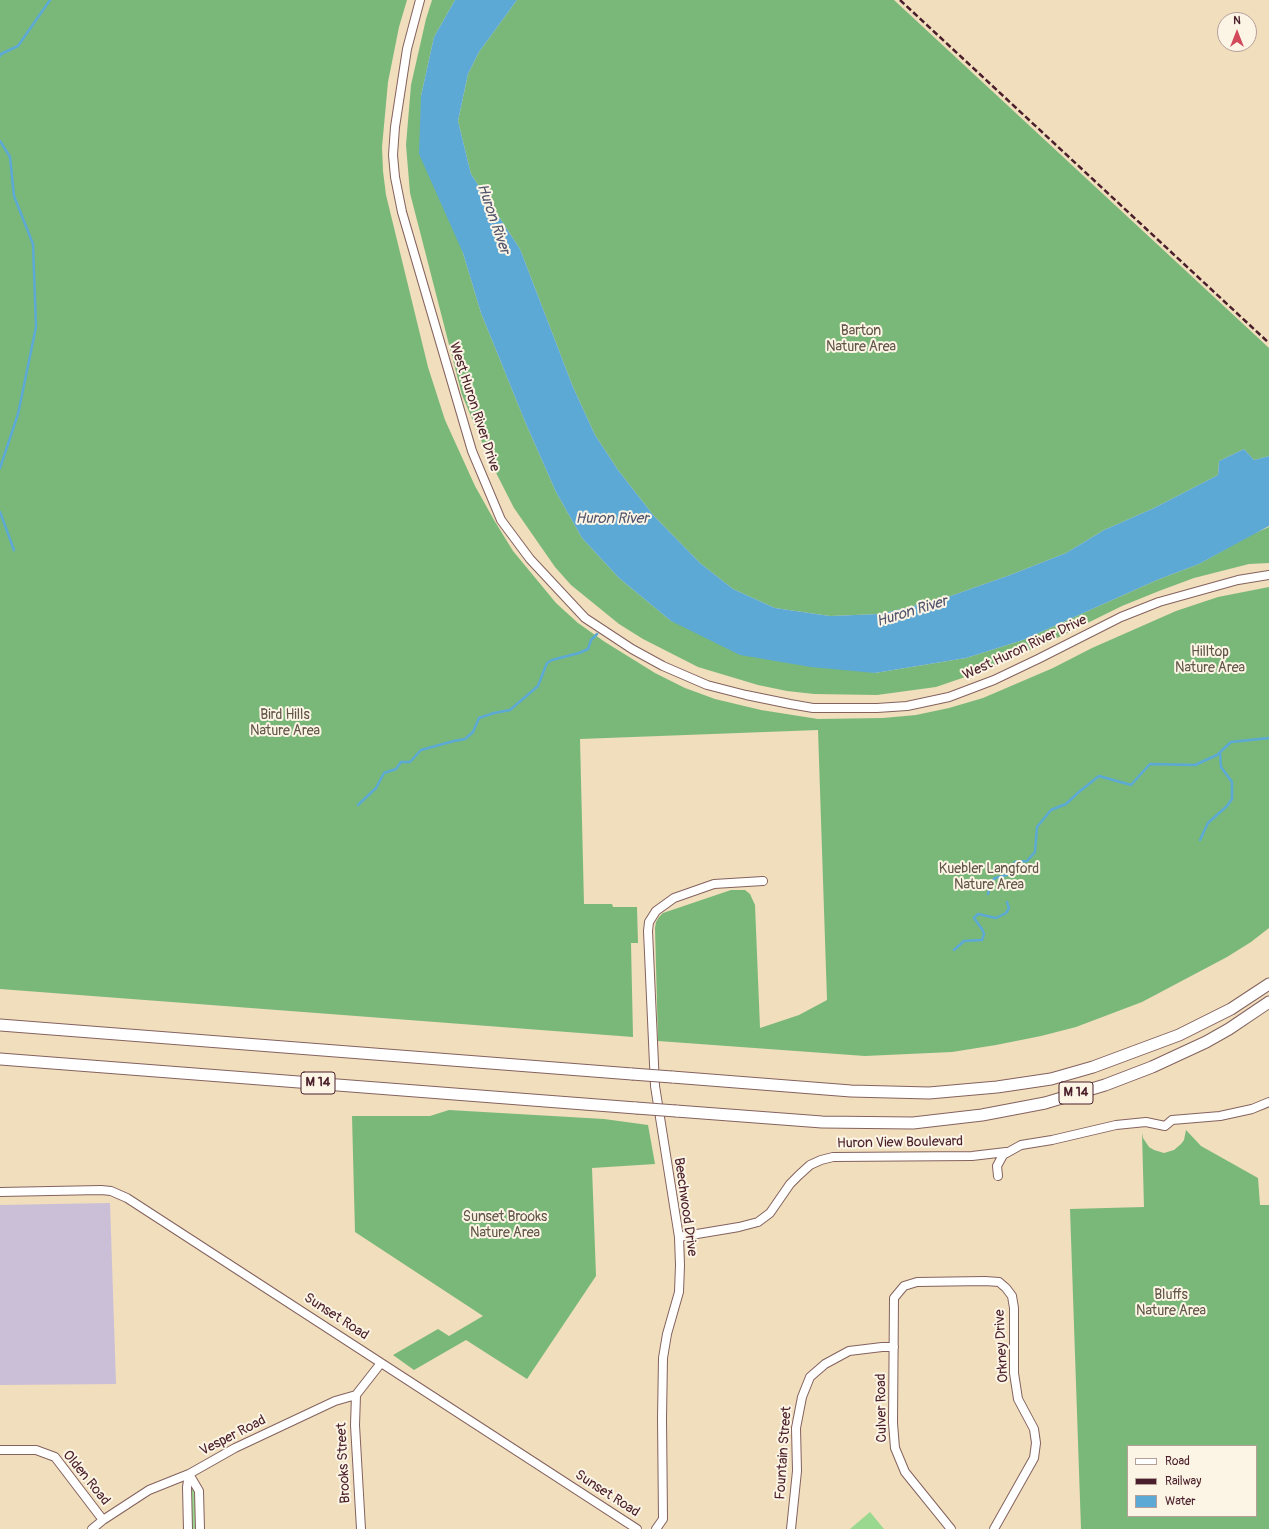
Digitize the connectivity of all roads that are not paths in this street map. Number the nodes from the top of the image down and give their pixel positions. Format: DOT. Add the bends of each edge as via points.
graph roads {
  1 [pos="420,0"];
  2 [pos="1269,575"];
  3 [pos="763,881"];
  4 [pos="1269,984"];
  5 [pos="1269,1002"];
  6 [pos="0,1025"];
  7 [pos="0,1059"];
  8 [pos="1269,1102"];
  9 [pos="1006,1152"];
  10 [pos="998,1176"];
  11 [pos="0,1192"];
  12 [pos="679,1237"];
  13 [pos="918,1282"];
  14 [pos="894,1347"];
  15 [pos="381,1363"];
  16 [pos="356,1395"];
  17 [pos="0,1450"];
  18 [pos="188,1474"];
  19 [pos="102,1520"];
  20 [pos="92,1529"];
  21 [pos="188,1529"];
  22 [pos="200,1529"];
  23 [pos="361,1529"];
  24 [pos="638,1529"];
  25 [pos="656,1529"];
  26 [pos="791,1529"];
  27 [pos="951,1529"];
  28 [pos="994,1529"];
  1 -- 2 [label="street, West Huron River Drive" via="407,49 393,155 395,177 408,234 472,451 501,520 530,559 585,618 663,666 707,684 746,695 813,708 877,708 907,706 949,697 994,680 1121,617 1159,602 1238,580"];
  3 -- 12 [label="street, Beechwood Drive" via="714,884 674,898 656,911 649,922 654,1086"];
  4 -- 6 [label="highway, M 14, bridge" via="1231,1009 1179,1035 1093,1067 1051,1079 929,1093 851,1091"];
  5 -- 7 [label="highway, M 14, bridge" via="1206,1042 1105,1085 1045,1102 982,1115 913,1123 822,1122"];
  8 -- 9 [label="street, Huron View Boulevard" via="1252,1109 1220,1116 1172,1120 1165,1126 1146,1122 1116,1125 1021,1145"];
  9 -- 10 [label="street" via="997,1166"];
  9 -- 12 [label="street, Huron View Boulevard" via="972,1156 833,1157 821,1160 810,1165 799,1175 770,1213 758,1222 739,1228"];
  11 -- 15 [label="street, Sunset Road" via="101,1190 120,1194"];
  12 -- 25 [label="street, Beechwood Drive" via="679,1292 663,1358 663,1519"];
  13 -- 14 [label="street, Culver Road" via="904,1286 894,1298"];
  13 -- 28 [label="street, Orkney Drive" via="999,1282 1012,1296 1014,1372 1018,1398 1034,1429 1036,1443 1034,1458"];
  14 -- 26 [label="street, Fountain Street" via="882,1346 849,1351 825,1364 810,1377 802,1397 796,1428 797,1471"];
  14 -- 27 [label="street, Culver Road" via="895,1448 905,1472"];
  15 -- 16 [label="street"];
  15 -- 24 [label="street, Sunset Road"];
  16 -- 18 [label="street, Vesper Road" via="335,1401 287,1423"];
  16 -- 23 [label="street, Brooks Street" via="355,1425"];
  17 -- 19 [label="street, Olden Road" via="36,1450 55,1457"];
  18 -- 19 [label="street, Vesper Road" via="149,1490"];
  18 -- 21 [label="street"];
  18 -- 22 [label="street" via="199,1491"];
  19 -- 20 [label="street, Vesper Road"];
}
